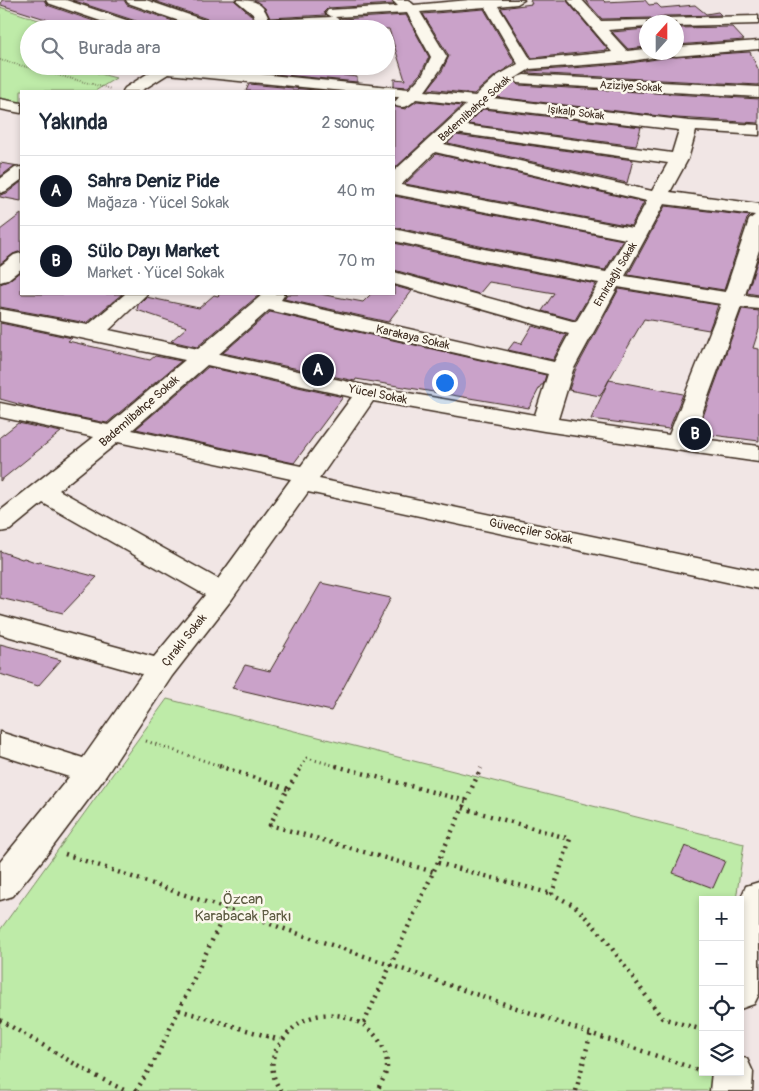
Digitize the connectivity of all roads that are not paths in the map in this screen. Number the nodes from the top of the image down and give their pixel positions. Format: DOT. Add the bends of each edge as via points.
graph roads {
  1 [pos="54,0"];
  2 [pos="133,0"];
  3 [pos="243,0"];
  4 [pos="399,0"];
  5 [pos="517,0"];
  6 [pos="575,0"];
  7 [pos="490,4"];
  8 [pos="671,5"];
  9 [pos="736,8"];
  10 [pos="411,9"];
  11 [pos="332,16"];
  12 [pos="113,20"];
  13 [pos="190,20"];
  14 [pos="261,20"];
  15 [pos="304,20"];
  16 [pos="758,20"];
  17 [pos="684,21"];
  18 [pos="687,21"];
  19 [pos="639,23"];
  20 [pos="597,26"];
  21 [pos="759,45"];
  22 [pos="684,51"];
  23 [pos="639,55"];
  24 [pos="624,57"];
  25 [pos="670,60"];
  26 [pos="526,65"];
  27 [pos="156,75"];
  28 [pos="241,75"];
  29 [pos="264,75"];
  30 [pos="331,75"];
  31 [pos="503,79"];
  32 [pos="330,85"];
  33 [pos="680,88"];
  34 [pos="133,90"];
  35 [pos="226,90"];
  36 [pos="379,90"];
  37 [pos="395,92"];
  38 [pos="759,92"];
  39 [pos="415,94"];
  40 [pos="481,101"];
  41 [pos="12,106"];
  42 [pos="395,109"];
  43 [pos="0,117"];
  44 [pos="689,126"];
  45 [pos="452,128"];
  46 [pos="759,130"];
  47 [pos="432,146"];
  48 [pos="679,159"];
  49 [pos="20,173"];
  50 [pos="395,180"];
  51 [pos="0,187"];
  52 [pos="395,188"];
  53 [pos="658,198"];
  54 [pos="759,210"];
  55 [pos="759,220"];
  56 [pos="395,235"];
  57 [pos="638,235"];
  58 [pos="20,260"];
  59 [pos="2,273"];
  60 [pos="395,278"];
  61 [pos="611,280"];
  62 [pos="136,295"];
  63 [pos="271,298"];
  64 [pos="733,299"];
  65 [pos="759,303"];
  66 [pos="0,315"];
  67 [pos="582,330"];
  68 [pos="93,332"];
  69 [pos="203,356"];
  70 [pos="561,370"];
  71 [pos="367,393"];
  72 [pos="0,410"];
  73 [pos="544,424"];
  74 [pos="112,435"];
  75 [pos="678,444"];
  76 [pos="759,454"];
  77 [pos="306,479"];
  78 [pos="42,490"];
  79 [pos="0,524"];
  80 [pos="759,580"];
  81 [pos="222,593"];
  82 [pos="0,624"];
  83 [pos="161,669"];
  84 [pos="0,743"];
  85 [pos="91,772"];
  86 [pos="0,886"];
  87 [pos="759,896"];
  88 [pos="741,986"];
  89 [pos="744,1003"];
  90 [pos="759,1006"];
  91 [pos="733,1076"];
  92 [pos="731,1091"];
  1 -- 12 [label="street"];
  2 -- 13 [label="street"];
  3 -- 14 [label="street" via="258,8"];
  4 -- 10 [label="street"];
  5 -- 7 [label="street"];
  6 -- 20 [label="street"];
  7 -- 10 [label="street"];
  7 -- 26 [label="street"];
  8 -- 18 [label="street"];
  9 -- 16 [label="street"];
  10 -- 11 [label="street"];
  10 -- 39 [label="street" via="439,57"];
  11 -- 15 [label="street"];
  16 -- 18 [label="street"];
  17 -- 18 [label="street"];
  19 -- 20 [label="street"];
  20 -- 24 [label="street"];
  21 -- 22 [label="street"];
  23 -- 24 [label="street"];
  24 -- 26 [label="street"];
  25 -- 33 [label="street"];
  26 -- 31 [label="street, Bademlibahçe Sokak"];
  27 -- 34 [label="street"];
  28 -- 35 [label="street"];
  29 -- 32 [label="street"];
  30 -- 32 [label="street"];
  31 -- 33 [label="street, Aziziye Sokak"];
  31 -- 40 [label="street, Bademlibahçe Sokak"];
  32 -- 36 [label="street"];
  33 -- 38 [label="street, Aziziye Sokak"];
  33 -- 44 [label="street"];
  37 -- 39 [label="street, Işıkalp Sokak"];
  39 -- 40 [label="street, Işıkalp Sokak"];
  39 -- 42 [label="street"];
  40 -- 44 [label="street, Işıkalp Sokak"];
  40 -- 45 [label="street, Bademlibahçe Sokak"];
  41 -- 43 [label="street"];
  44 -- 46 [label="street, Işıkalp Sokak"];
  44 -- 48 [label="street, Emirdağlı Sokak"];
  45 -- 47 [label="street, Bademlibahçe Sokak"];
  45 -- 48 [label="street"];
  47 -- 50 [label="street, Bademlibahçe Sokak"];
  47 -- 53 [label="street"];
  48 -- 53 [label="street, Emirdağlı Sokak"];
  49 -- 51 [label="street"];
  52 -- 57 [label="street"];
  53 -- 54 [label="street"];
  53 -- 57 [label="street, Emirdağlı Sokak"];
  55 -- 64 [label="street"];
  56 -- 61 [label="street"];
  57 -- 61 [label="street, Emirdağlı Sokak"];
  58 -- 59 [label="street"];
  60 -- 67 [label="street"];
  61 -- 64 [label="street"];
  61 -- 67 [label="street, Emirdağlı Sokak"];
  62 -- 68 [label="street"];
  63 -- 69 [label="street, Bademlibahçe Sokak"];
  63 -- 70 [label="street, Karakaya Sokak"];
  64 -- 65 [label="street"];
  64 -- 75 [label="street"];
  66 -- 68 [label="street, Yücel Sokak"];
  67 -- 70 [label="street, Emirdağlı Sokak"];
  68 -- 69 [label="street, Yücel Sokak"];
  69 -- 71 [label="street, Yücel Sokak"];
  69 -- 74 [label="street, Bademlibahçe Sokak"];
  70 -- 73 [label="street, Emirdağlı Sokak"];
  71 -- 73 [label="street, Yücel Sokak"];
  71 -- 77 [label="street, Çıraklı Sokak"];
  72 -- 74 [label="street, Güvecçiler Sokak"];
  73 -- 75 [label="street, Yücel Sokak"];
  74 -- 77 [label="street, Güvecçiler Sokak"];
  74 -- 78 [label="street, Bademlibahçe Sokak"];
  75 -- 76 [label="street, Yücel Sokak"];
  77 -- 80 [label="street, Güvecçiler Sokak"];
  77 -- 81 [label="street, Çıraklı Sokak"];
  78 -- 79 [label="street, Bademlibahçe Sokak"];
  78 -- 81 [label="street"];
  81 -- 83 [label="street, Çıraklı Sokak"];
  82 -- 83 [label="street"];
  83 -- 85 [label="street, Çıraklı Sokak"];
  84 -- 85 [label="street"];
  85 -- 86 [label="street, Çıraklı Sokak"];
  87 -- 88 [label="street"];
  89 -- 90 [label="street"];
  91 -- 92 [label="street"];
}
